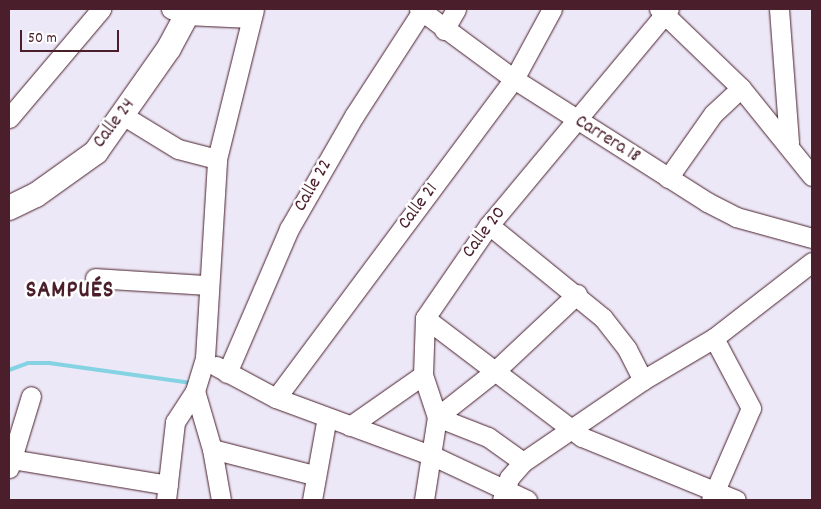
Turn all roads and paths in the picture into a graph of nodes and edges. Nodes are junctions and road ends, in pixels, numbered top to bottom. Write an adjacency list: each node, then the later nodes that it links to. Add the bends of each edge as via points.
1 (101, 9): 13 (street)
2 (456, 9): 9 (street)
3 (552, 9): 10 (street, Calle 21)
4 (421, 10): 9 (street, Carrera 18); 30 (street, Calle 22, via 288,229)
5 (784, 10): 15 (street)
6 (182, 11): 8 (street); 12 (main road, Calle 24)
7 (665, 11): 11 (street); 14 (street, Calle 20)
8 (252, 13): 16 (street)
9 (444, 30): 10 (street, Carrera 18)
10 (514, 79): 14 (street, Carrera 18); 35 (street, Calle 21)
11 (741, 88): 15 (street); 18 (street, via 698,133)
12 (124, 116): 16 (street, via 178,149); 19 (main road, Calle 24, via 96,152 36,195)
13 (9, 118)
14 (576, 120): 18 (street, Carrera 18); 20 (street, Calle 20)
15 (790, 143): 17 (street)
16 (217, 159): 24 (street)
17 (812, 176)
18 (668, 178): 21 (street, Carrera 18, via 736,217)
19 (9, 208)
20 (489, 225): 25 (street); 26 (street, Calle 20)
21 (812, 238)
22 (812, 262): 27 (street)
23 (95, 278): 24 (street)
24 (207, 285): 28 (street)
25 (577, 294): 29 (street); 32 (street, via 603,318 627,349)
26 (425, 318): 29 (street); 31 (street)
27 (714, 338): 32 (street); 47 (street, via 751,408)
28 (205, 358): 30 (street); 33 (street)
29 (494, 372): 37 (street); 39 (street)
30 (227, 373): 35 (street)
31 (423, 375): 37 (street); 38 (street)
32 (643, 380): 39 (street)
33 (195, 391): 40 (street); 45 (street, via 175,422)
34 (31, 396): 43 (street)
35 (276, 398): 36 (street)
36 (327, 417): 38 (street); 44 (street)
37 (437, 417): 41 (street); 42 (street, via 488,437)
38 (350, 426): 41 (street)
39 (570, 429): 42 (street); 47 (street, via 595,444)
40 (212, 449): 44 (street); 48 (street)
41 (433, 456): 46 (street); 50 (street)
42 (523, 462): 46 (street)
43 (10, 464): 45 (street)
44 (314, 475): 49 (street)
45 (167, 492)
46 (503, 496): 51 (street)
47 (713, 496): 52 (street)
48 (221, 500)
49 (312, 500)
50 (424, 500)
51 (527, 500)
52 (736, 500)

